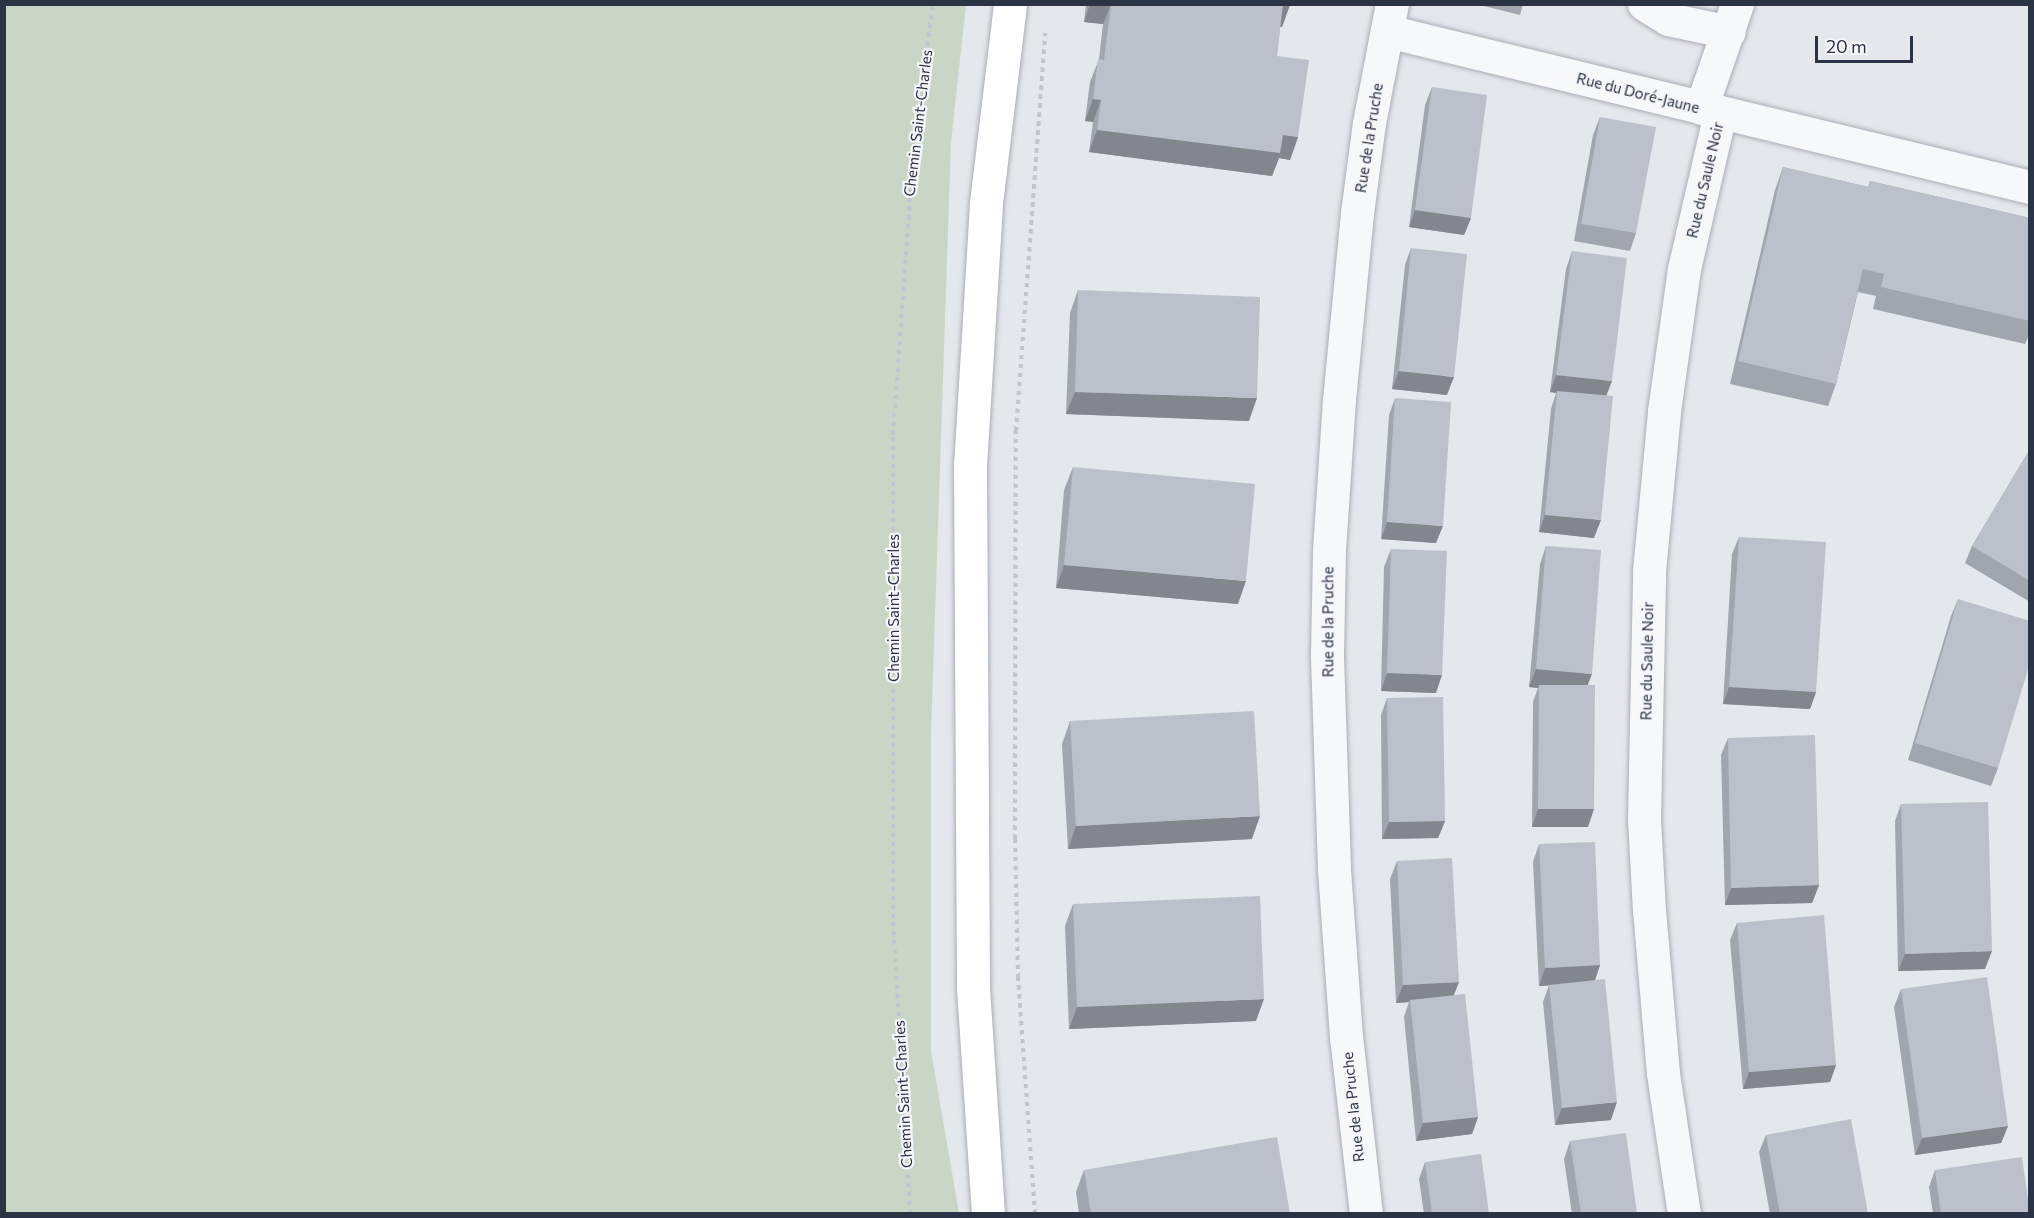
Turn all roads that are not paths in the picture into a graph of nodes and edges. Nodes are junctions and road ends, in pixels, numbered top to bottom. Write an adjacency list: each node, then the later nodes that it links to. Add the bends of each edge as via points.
1 (1010, 4): 7 (main road, via 987,203 970,466 971,938)
2 (1644, 4): 4 (street, via 1668,19)
3 (1389, 18): 5 (street, Rue du Doré-Jaune); 8 (street, Rue de la Pruche, via 1369,123 1339,400 1327,631 1334,868 1346,1037)
4 (1733, 18): 5 (street, Rue du Saule Noir)
5 (1710, 110): 6 (street, Rue du Doré-Jaune); 9 (street, Rue du Saule Noir, via 1664,411 1649,571 1644,819 1649,911 1663,1073)
6 (2030, 187)
7 (988, 1214)
8 (1366, 1214)
9 (1684, 1214)

